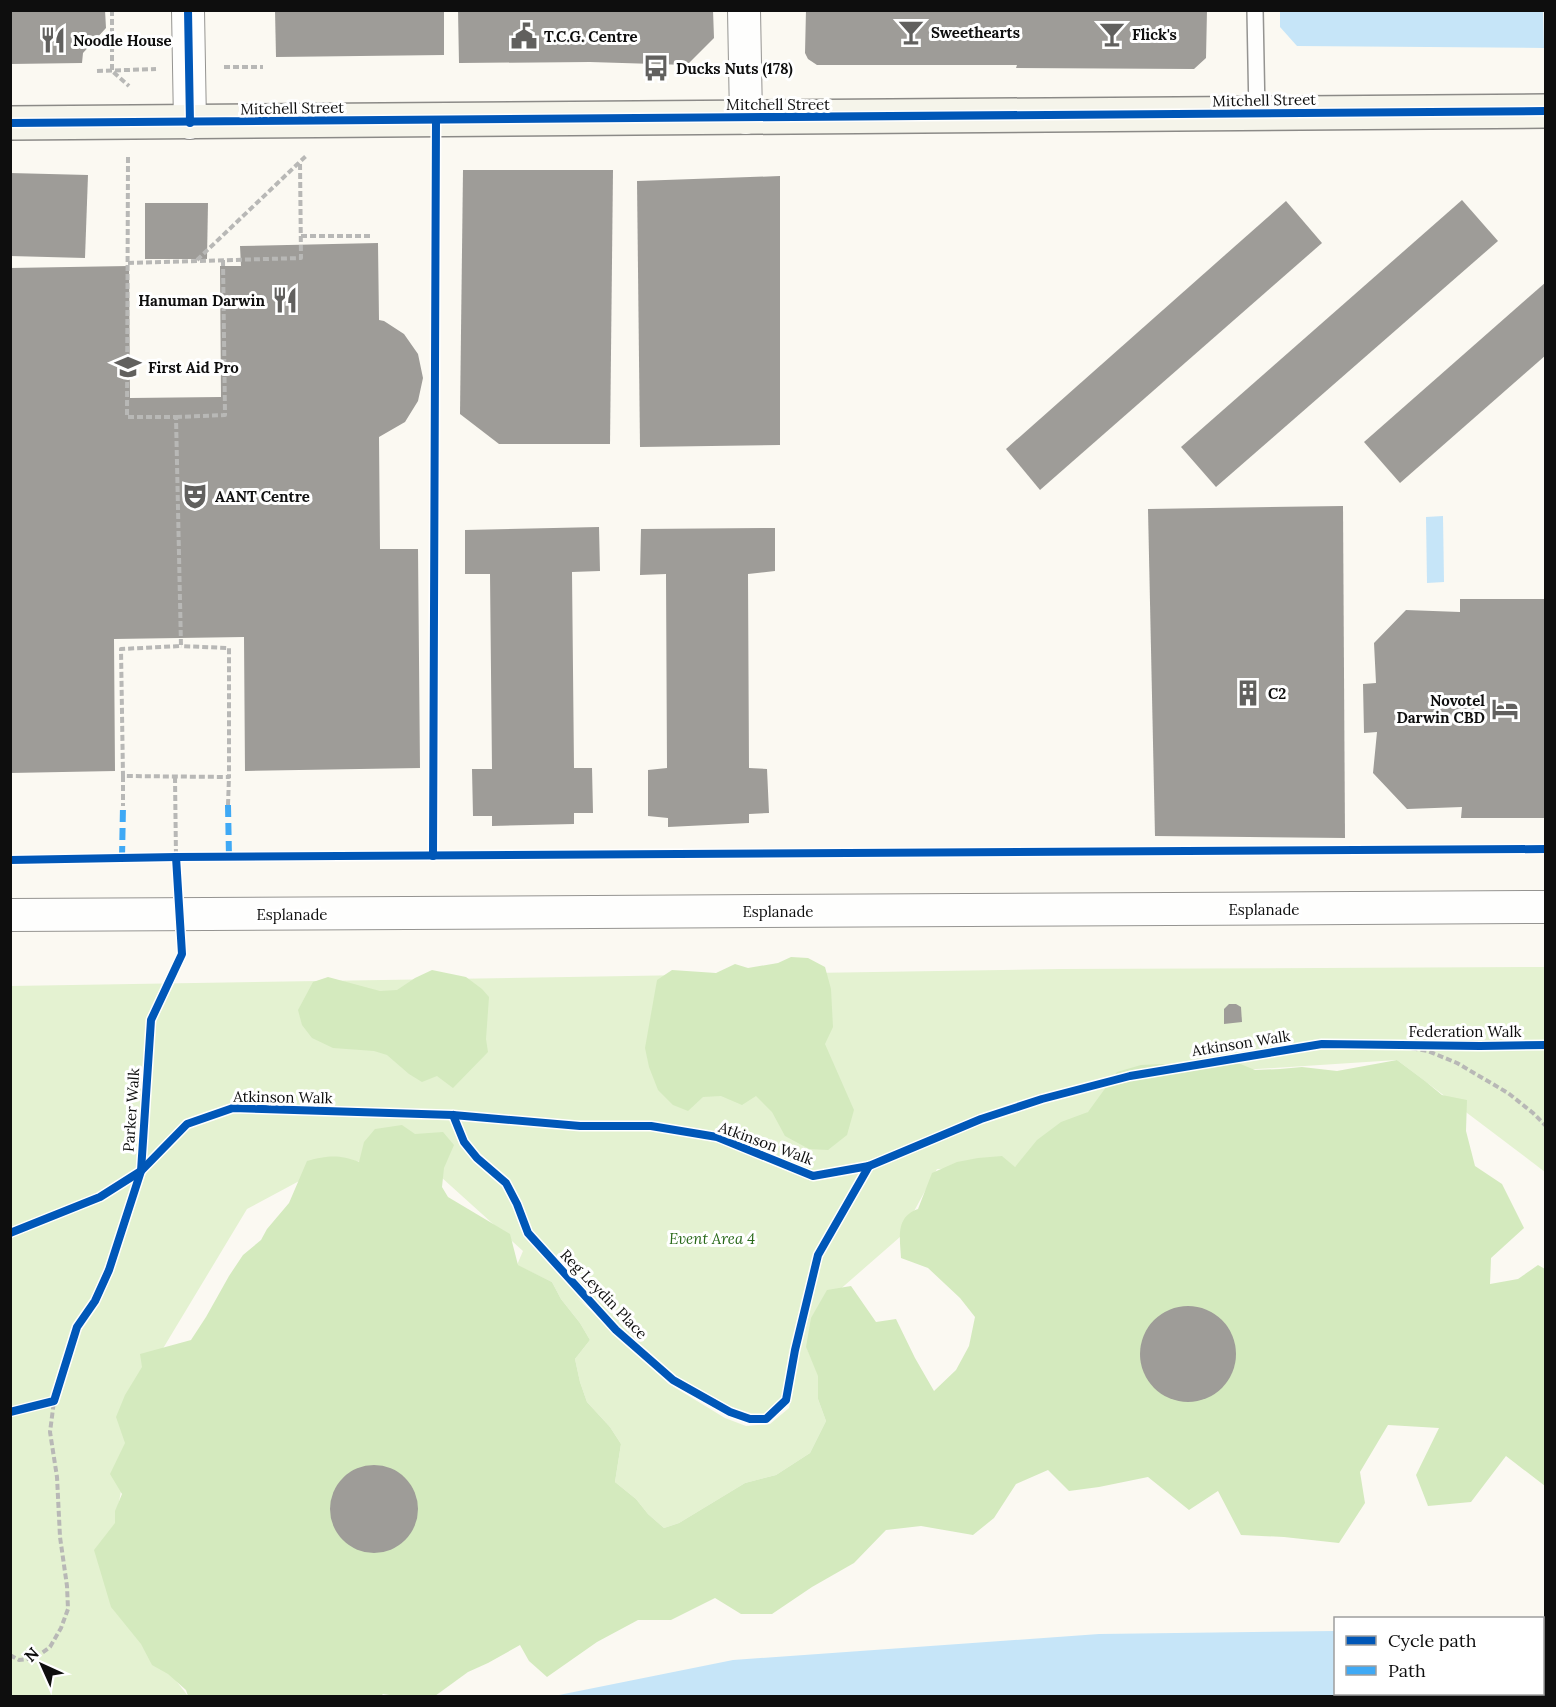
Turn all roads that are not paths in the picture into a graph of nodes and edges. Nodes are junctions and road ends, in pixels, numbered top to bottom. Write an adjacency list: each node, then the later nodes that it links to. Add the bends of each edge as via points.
1 (188, 10): 8 (street)
2 (744, 10): 6 (street)
3 (1255, 10): 5 (lane)
4 (1545, 111): 5 (street, Mitchell Street)
5 (1257, 114): 6 (street, Mitchell Street)
6 (746, 117): 8 (street, Mitchell Street)
7 (10, 123): 8 (street, Mitchell Street)
8 (190, 123)
9 (1545, 907): 10 (street, Esplanade)
10 (10, 915)

